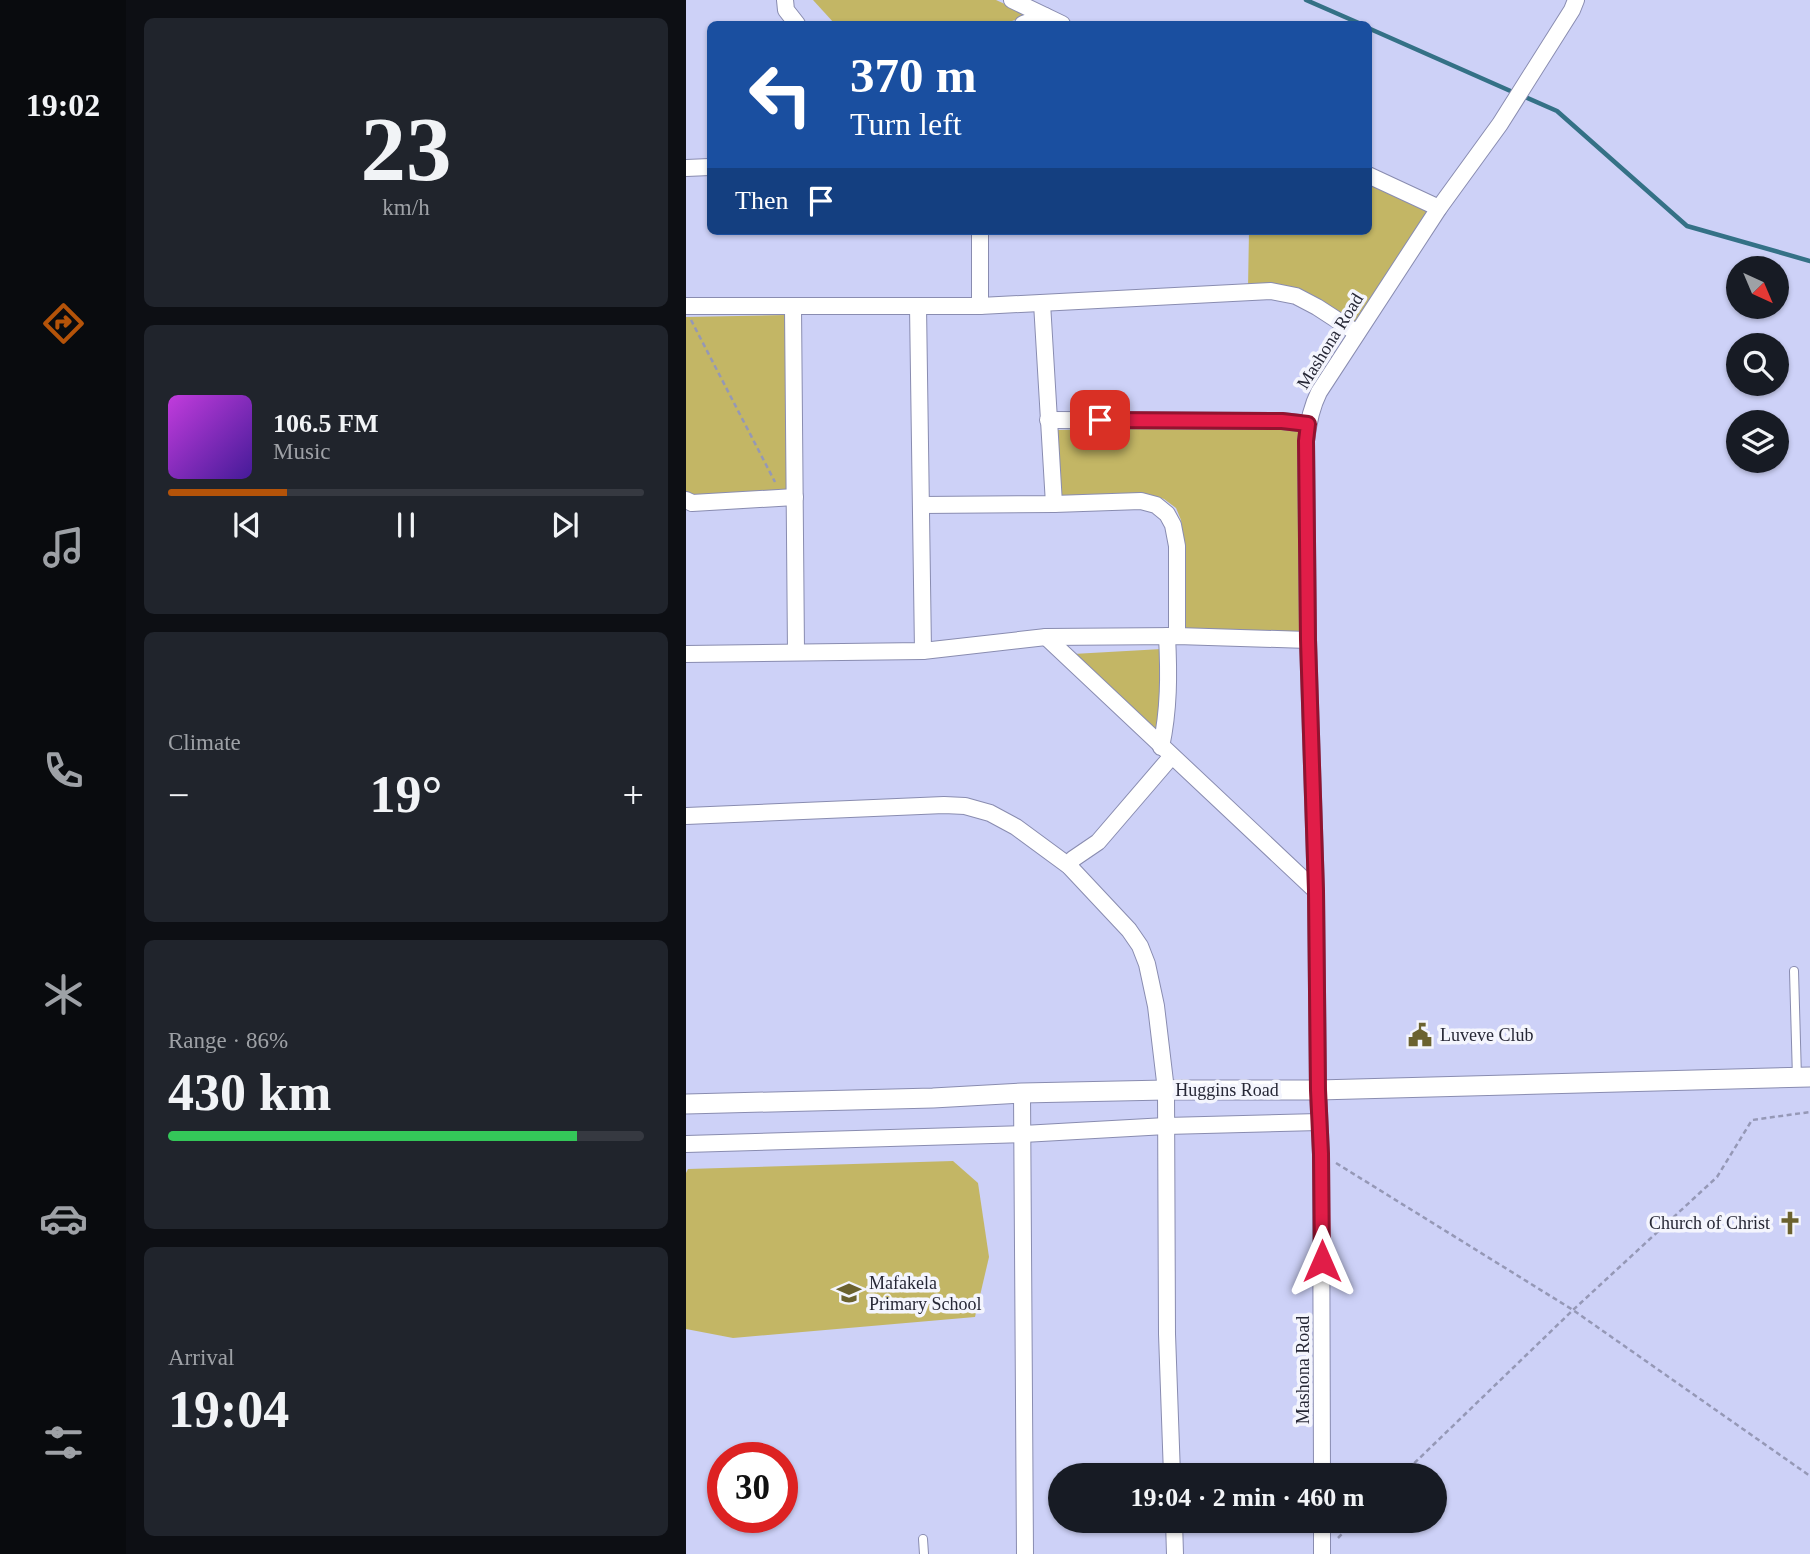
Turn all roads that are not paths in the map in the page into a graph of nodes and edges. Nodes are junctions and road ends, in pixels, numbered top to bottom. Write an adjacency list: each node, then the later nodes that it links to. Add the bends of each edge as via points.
1 (785, 0): 5 (street)
2 (1012, 0): 4 (street)
3 (1576, 0): 11 (street, Mashona Road, via 1514,103)
4 (1045, 16): 6 (street); 7 (street)
5 (795, 21)
6 (1031, 21)
7 (1056, 21)
8 (707, 167): 9 (street)
9 (686, 168)
10 (1372, 177): 11 (street)
11 (1439, 208): 18 (street, Mashona Road)
12 (980, 235): 15 (street)
13 (1042, 303): 15 (street); 18 (street, via 1271,291 1296,296); 19 (street)
14 (918, 306): 15 (street); 16 (street); 24 (street)
15 (980, 306)
16 (793, 307): 17 (street); 21 (street)
17 (686, 308)
18 (1357, 333): 20 (street, Mashona Road, via 1319,391)
19 (1048, 420): 20 (street); 23 (street)
20 (1308, 424): 27 (street, Mashona Road)
21 (789, 497): 22 (street); 29 (street)
22 (686, 500)
23 (1054, 504): 24 (street); 25 (street, via 1141,501 1167,514 1177,546)
24 (921, 505): 28 (street)
25 (1172, 636): 26 (street); 27 (street); 31 (street)
26 (1046, 638): 28 (street); 31 (street)
27 (1308, 640): 34 (street, Mashona Road)
28 (923, 651): 29 (street)
29 (796, 652): 30 (street)
30 (686, 654)
31 (1166, 752): 33 (street, via 1098,842); 34 (street)
32 (686, 816): 33 (street, via 965,806 1016,827)
33 (1069, 866): 37 (street, via 1140,946 1156,1006)
34 (1316, 891): 38 (street, Mashona Road)
35 (1794, 971): 36 (lane)
36 (1803, 1077): 38 (street, Huggins Road)
37 (1166, 1090): 38 (street, Huggins Road); 39 (street, Huggins Road); 42 (street)
38 (1318, 1090): 41 (street, Mashona Road)
39 (1022, 1093): 40 (street, Huggins Road); 43 (street)
40 (686, 1104)
41 (1320, 1122): 42 (street); 46 (street, Mashona Road)
42 (1166, 1126): 43 (street); 45 (street)
43 (1023, 1134): 44 (street); 51 (street)
44 (686, 1144)
45 (1172, 1463)
46 (1322, 1463)
47 (1174, 1533): 52 (street)
48 (1322, 1533): 53 (street)
49 (923, 1539): 50 (lane)
50 (923, 1554)
51 (1026, 1554)
52 (1175, 1554)
53 (1322, 1554)

